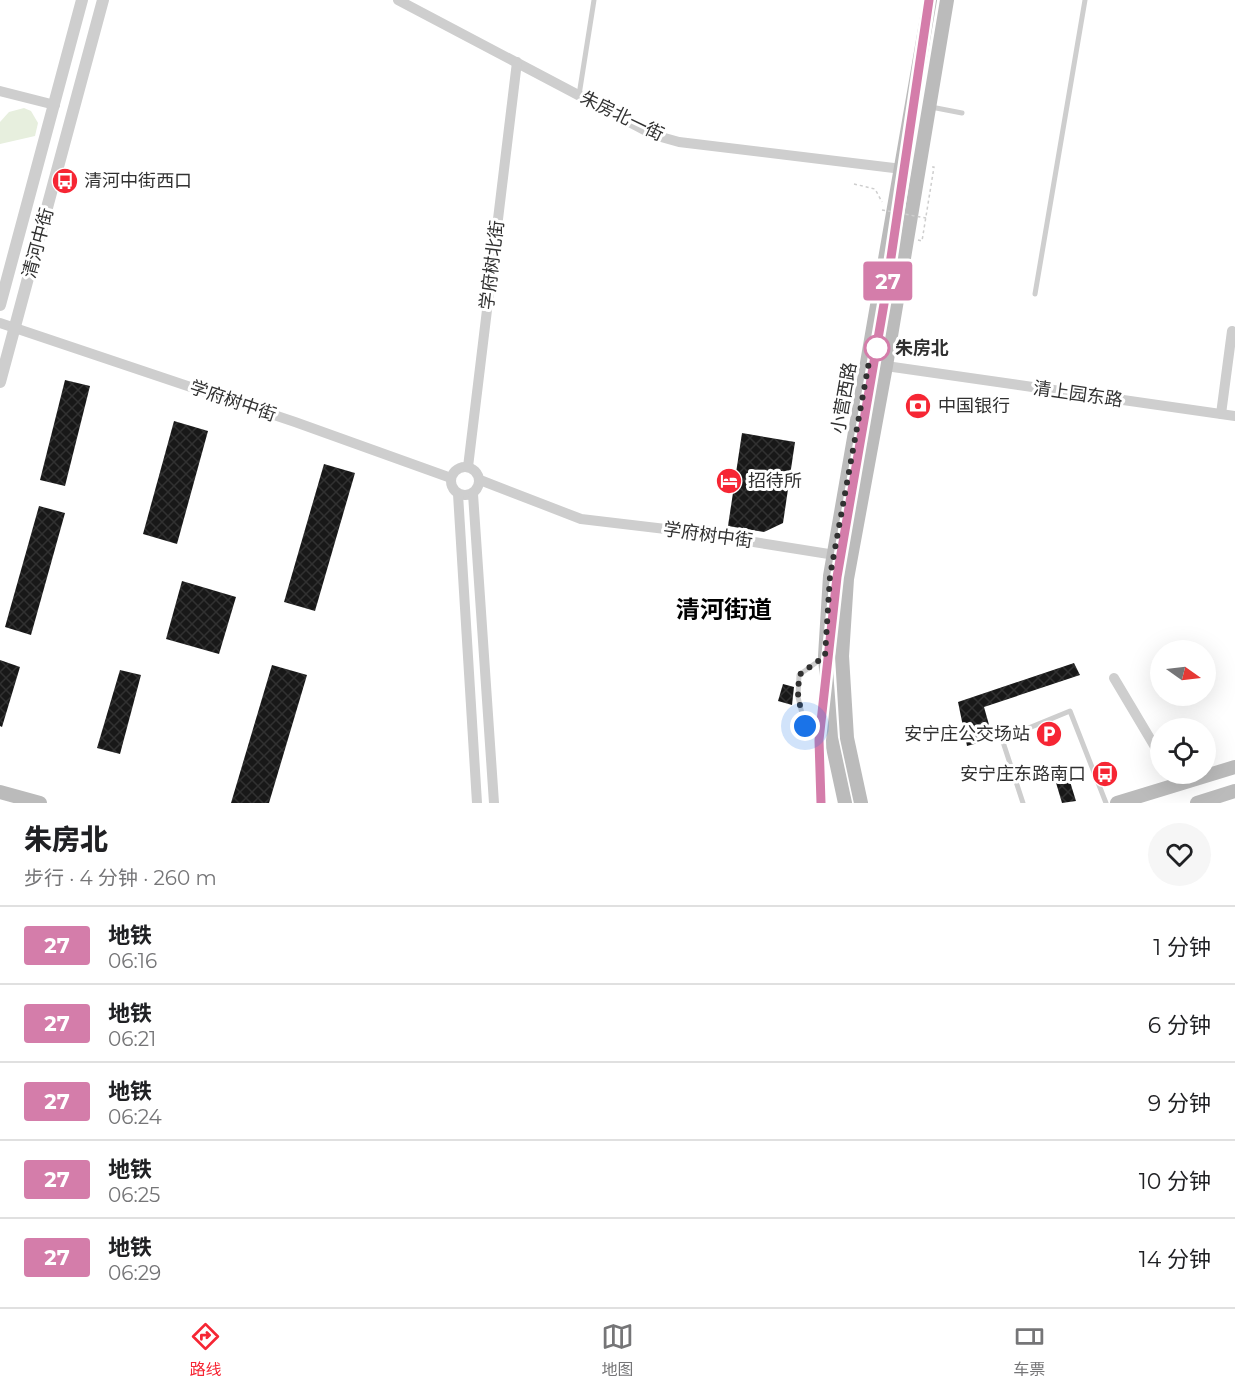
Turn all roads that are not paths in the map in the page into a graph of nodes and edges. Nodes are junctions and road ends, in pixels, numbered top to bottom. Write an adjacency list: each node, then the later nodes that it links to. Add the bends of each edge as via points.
1 (82, 0): 11 (street, 清河中街)
2 (103, 0): 18 (street, 清河中街)
3 (398, 0): 8 (street, 朱房北一街)
4 (594, 0): 10 (lane)
5 (930, 0): 14 (main road, 小营西路)
6 (947, 0): 12 (main road, 小营西路)
7 (1085, 0): 15 (lane)
8 (517, 62): 10 (street, 朱房北一街); 24 (street, 学府树北街)
9 (0, 91): 11 (street)
10 (579, 95): 14 (street, 朱房北一街, via 654,135 679,142)
11 (55, 105): 16 (street, 清河中街)
12 (930, 107): 13 (lane); 20 (main road, 小营西路)
13 (962, 113)
14 (902, 169): 29 (main road, 小营西路)
15 (1035, 294)
16 (0, 305)
17 (0, 323): 18 (street, 学府树中街)
18 (15, 327): 21 (street, 清河中街); 25 (street, 学府树中街)
19 (1232, 331): 22 (street)
20 (886, 366): 22 (street, 清上园东路); 43 (main road, 小营西路, via 847,579 842,645 847,738)
21 (0, 382)
22 (1221, 414): 23 (street, 清上园东路)
23 (1235, 416)
24 (468, 467): 25 (street, via 459,468); 26 (street, via 476,471)
25 (451, 478): 27 (street, via 451,486)
26 (480, 480): 28 (street); 29 (street, 学府树中街, via 581,519)
27 (458, 494): 28 (street); 40 (street)
28 (473, 494): 41 (street)
29 (835, 555): 30 (main road, 小营西路)
30 (825, 656): 32 (main road, 小营西路); 32 (lane, via 799,675 798,697 805,726)
31 (1114, 678): 33 (street)
32 (831, 738): 42 (main road, 小营西路)
33 (1150, 739)
34 (1235, 767): 35 (main road)
35 (1216, 771)
36 (1163, 784): 46 (main road)
37 (1235, 791): 47 (main road)
38 (0, 792): 39 (main road)
39 (40, 803)
40 (477, 803)
41 (494, 803)
42 (844, 803)
43 (861, 803)
44 (1023, 803): 45 (lane, via 1002,739 1070,711)
45 (1106, 803)
46 (1117, 803)
47 (1197, 803)

